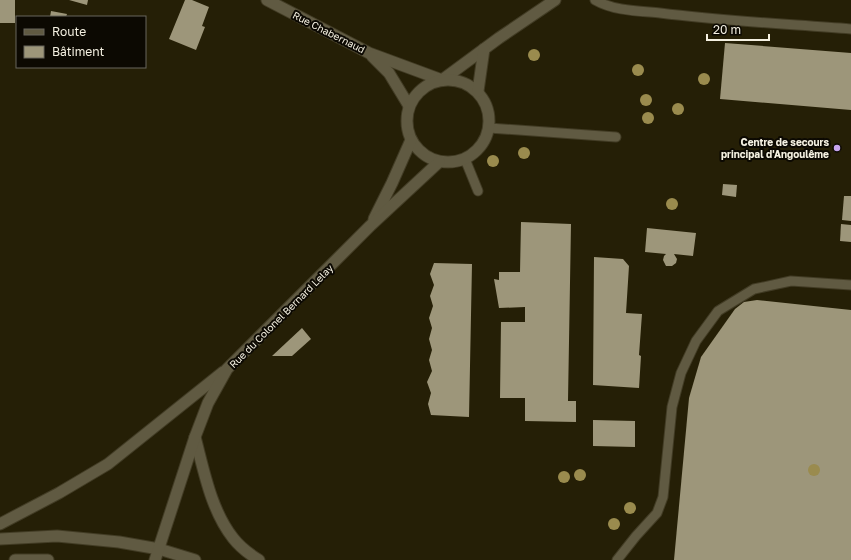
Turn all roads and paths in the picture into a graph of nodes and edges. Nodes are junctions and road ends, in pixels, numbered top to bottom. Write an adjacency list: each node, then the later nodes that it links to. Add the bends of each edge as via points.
1 (267, 0): 6 (street, Rue Chabernaud)
2 (555, 0): 5 (street)
3 (595, 0): 4 (lane, via 623,9)
4 (851, 29)
5 (484, 49): 7 (street); 8 (street)
6 (369, 53): 7 (street); 9 (street, via 389,73)
7 (442, 80): 8 (street, via 455,80); 9 (street, via 424,87)
8 (478, 91): 10 (street, via 489,115)
9 (409, 106): 12 (street, via 406,117)
10 (489, 128): 11 (lane); 13 (street, via 484,141)
11 (616, 137)
12 (411, 140): 14 (street, via 428,158); 16 (street)
13 (465, 159): 14 (street); 15 (lane)
14 (439, 162): 16 (street, Rue du Colonel Bernard Lelay)
15 (478, 191)
16 (370, 226): 18 (street, Rue du Colonel Bernard Lelay)
17 (851, 285): 28 (lane, via 791,281 754,289 718,311 696,341 681,373 672,406 662,498 657,514)
18 (227, 370): 19 (street, Rue du Colonel Bernard Lelay, via 208,404); 20 (street, via 108,464)
19 (195, 437): 22 (street, Rue du Colonel Bernard Lelay); 27 (street, via 214,506 233,538)
20 (0, 524)
21 (0, 539): 22 (street, via 57,536)
22 (159, 549): 25 (street, Rue du Colonel Bernard Lelay); 26 (street)
23 (15, 560): 24 (street)
24 (48, 560)
25 (155, 560)
26 (195, 560)
27 (258, 560)
28 (618, 560)

